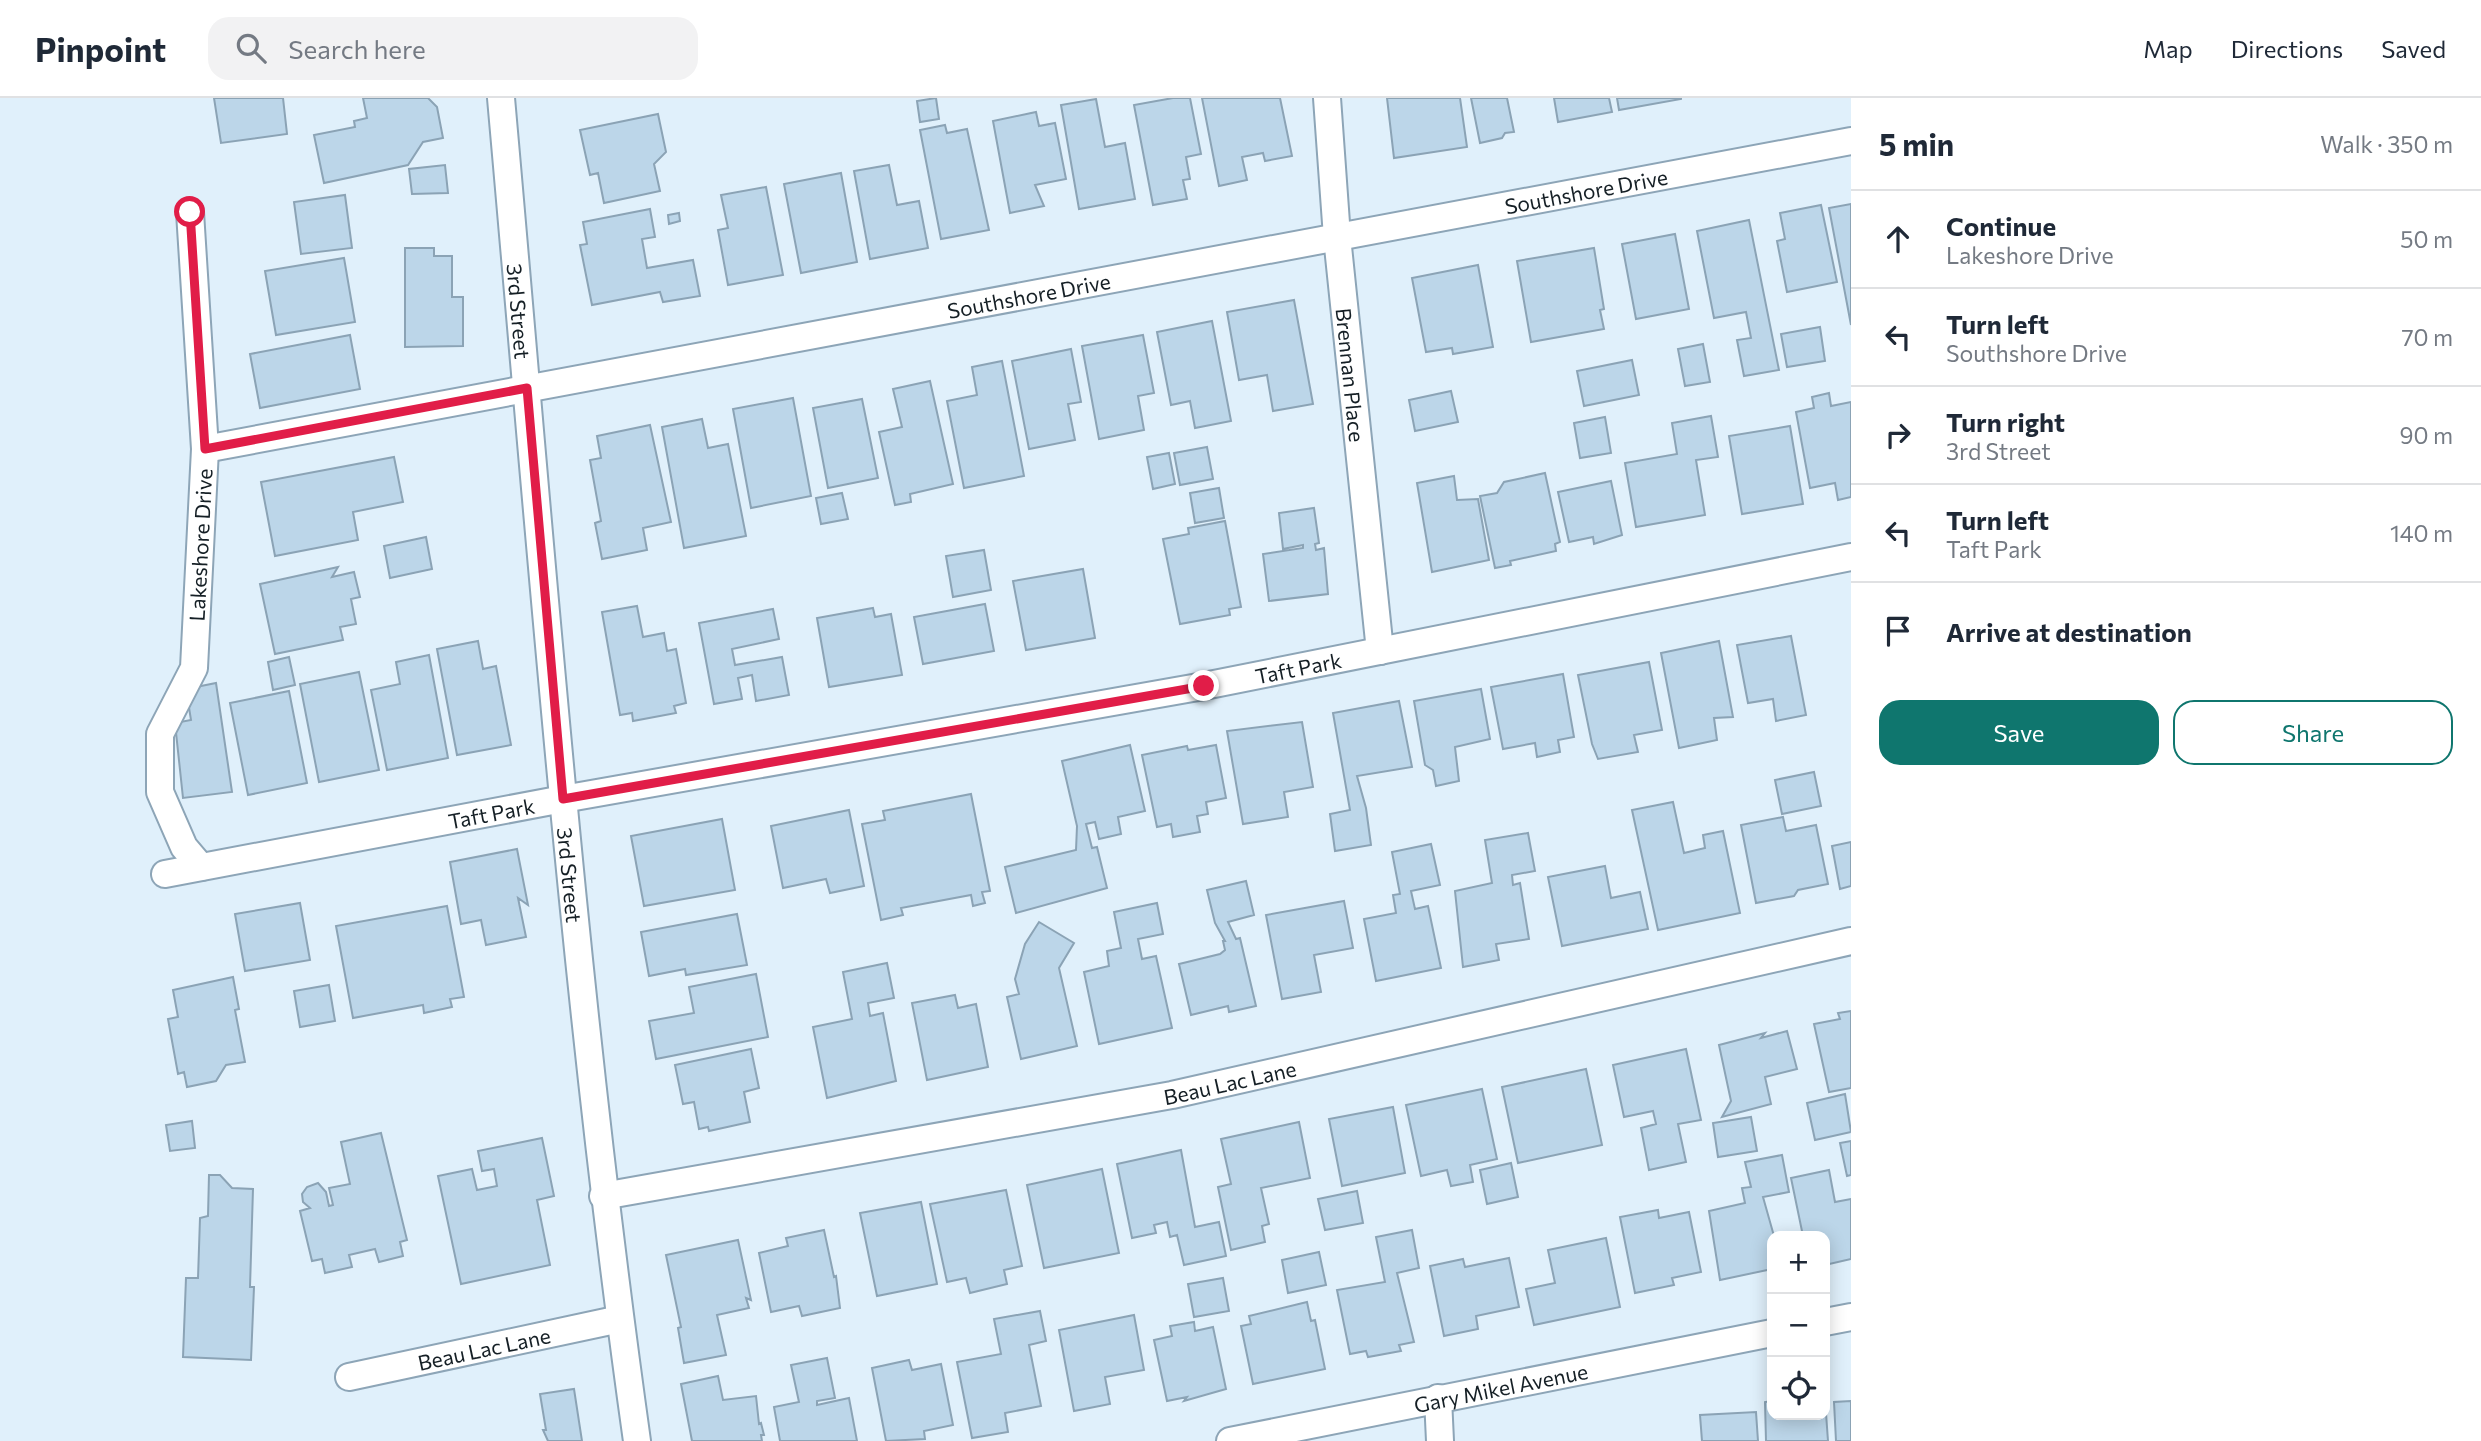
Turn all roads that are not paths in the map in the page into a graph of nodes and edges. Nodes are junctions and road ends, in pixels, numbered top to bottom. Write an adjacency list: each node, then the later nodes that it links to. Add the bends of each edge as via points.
1 (501, 98): 6 (street, 3rd Street)
2 (1327, 98): 5 (street, Brennan Place)
3 (1851, 141): 5 (street, Southshore Drive)
4 (190, 212): 7 (street, Lakeshore Drive)
5 (1337, 237): 6 (street, Southshore Drive); 9 (street, Brennan Place)
6 (527, 388): 7 (street, Southshore Drive); 10 (street, 3rd Street)
7 (205, 449): 11 (street, Lakeshore Drive, via 194,668 160,734 160,792 184,847)
8 (1851, 557): 9 (street, Taft Park)
9 (1380, 651): 10 (street, Taft Park)
10 (563, 799): 11 (street, Taft Park); 14 (street, 3rd Street)
11 (201, 867): 12 (street, Taft Park)
12 (165, 874)
13 (1851, 941): 14 (street, Beau Lac Lane, via 1172,1095)
14 (603, 1196): 16 (street, 3rd Street)
15 (1851, 1317): 17 (street)
16 (620, 1319): 19 (street, Beau Lac Lane); 21 (street, 3rd Street)
17 (1830, 1321)
18 (1767, 1334): 20 (street, Gary Mikel Avenue)
19 (349, 1377)
20 (1438, 1398): 22 (street, Gary Mikel Avenue); 23 (street)
21 (637, 1441)
22 (1230, 1441)
23 (1440, 1441)

